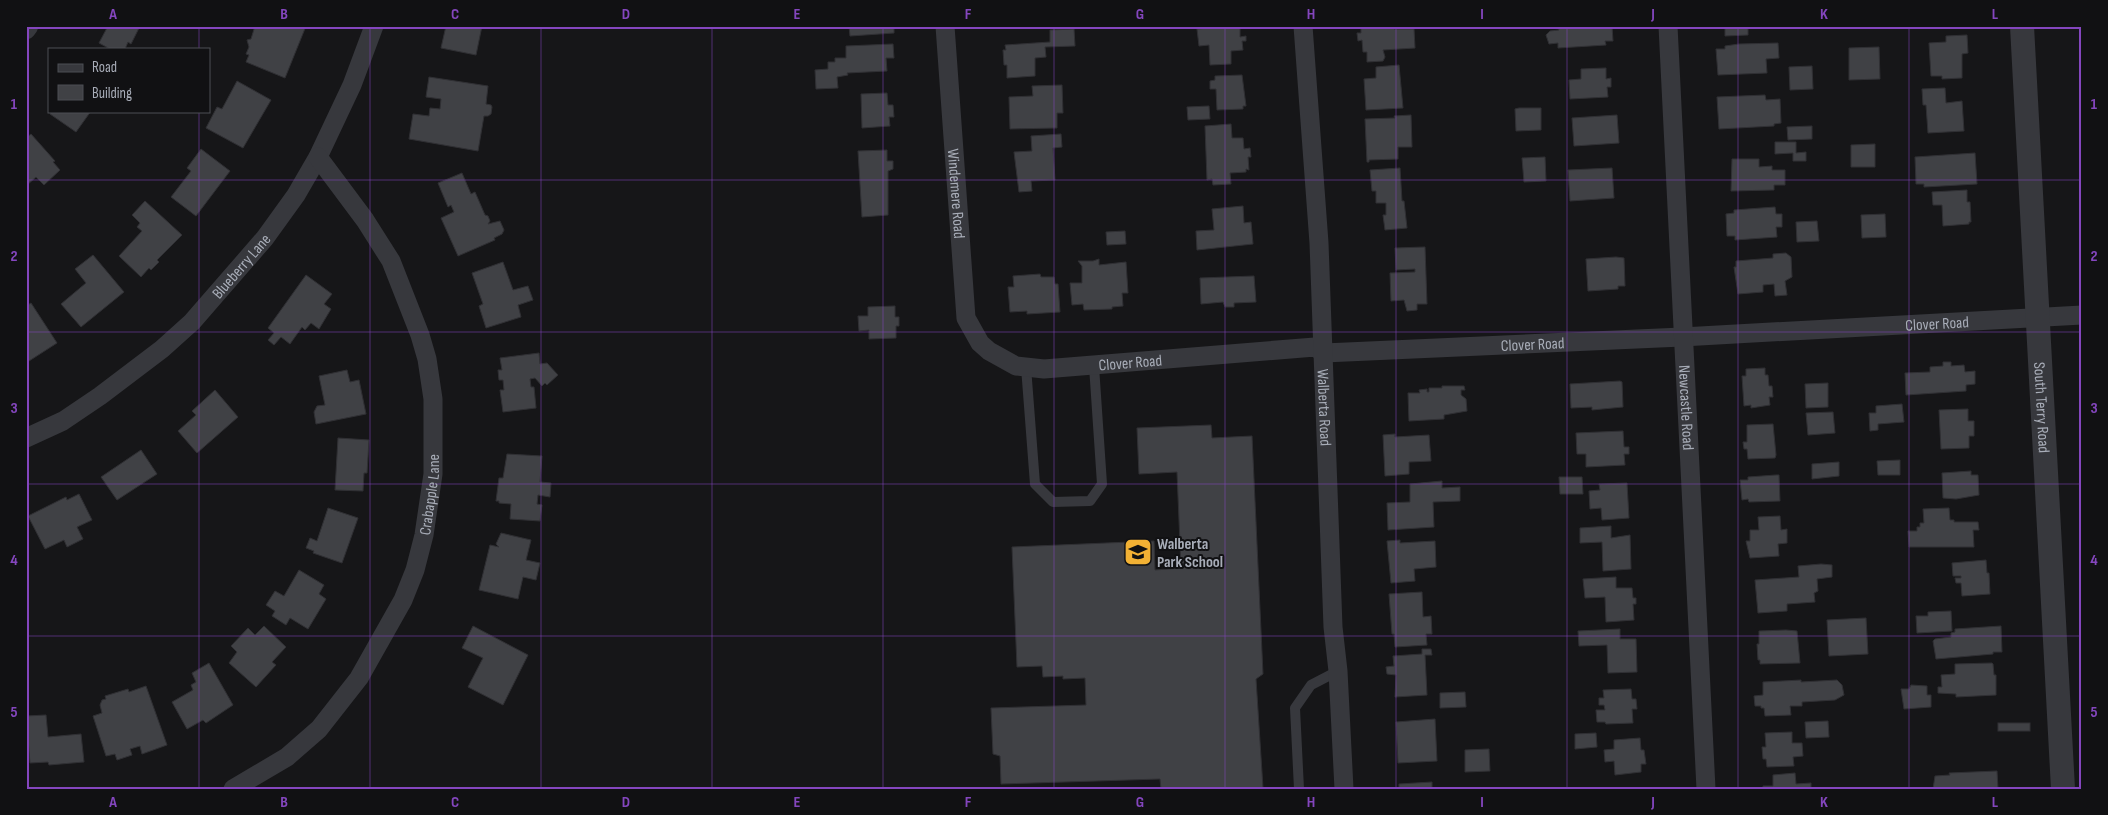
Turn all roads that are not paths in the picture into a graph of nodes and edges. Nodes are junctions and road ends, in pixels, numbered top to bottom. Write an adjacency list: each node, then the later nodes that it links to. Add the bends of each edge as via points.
1 (29, 26): 7 (street)
2 (374, 26): 8 (street, Blueberry Lane, via 352,85)
3 (945, 26): 12 (street, Windemere Road, via 966,318 980,343)
4 (1303, 26): 13 (street, Walberta Road)
5 (1668, 26): 11 (street, Newcastle Road)
6 (2022, 26): 10 (street, South Terry Road)
7 (26, 30)
8 (318, 157): 16 (street, Blueberry Lane, via 296,196 266,238 192,322 100,396 63,420); 18 (street, Crabapple Lane, via 365,220 391,262 420,335 433,399 433,474 424,536 415,570 403,600 359,678 312,735 287,757)
9 (2082, 315): 10 (street, Clover Road)
10 (2037, 317): 11 (street, Clover Road); 22 (street, South Terry Road)
11 (1682, 338): 13 (street, Clover Road); 21 (street, Newcastle Road)
12 (989, 351): 15 (street, Clover Road, via 1016,366)
13 (1324, 353): 14 (street, Clover Road, via 1315,348); 17 (street, Walberta Road)
14 (1094, 366): 15 (street, Clover Road); 15 (lane, via 1102,484 1090,501 1052,502 1035,484)
15 (1026, 367)
16 (26, 438)
17 (1338, 671): 19 (lane, via 1311,684 1295,708); 20 (street, Walberta Road)
18 (233, 789)
19 (1299, 789)
20 (1344, 789)
21 (1706, 789)
22 (2063, 789)

